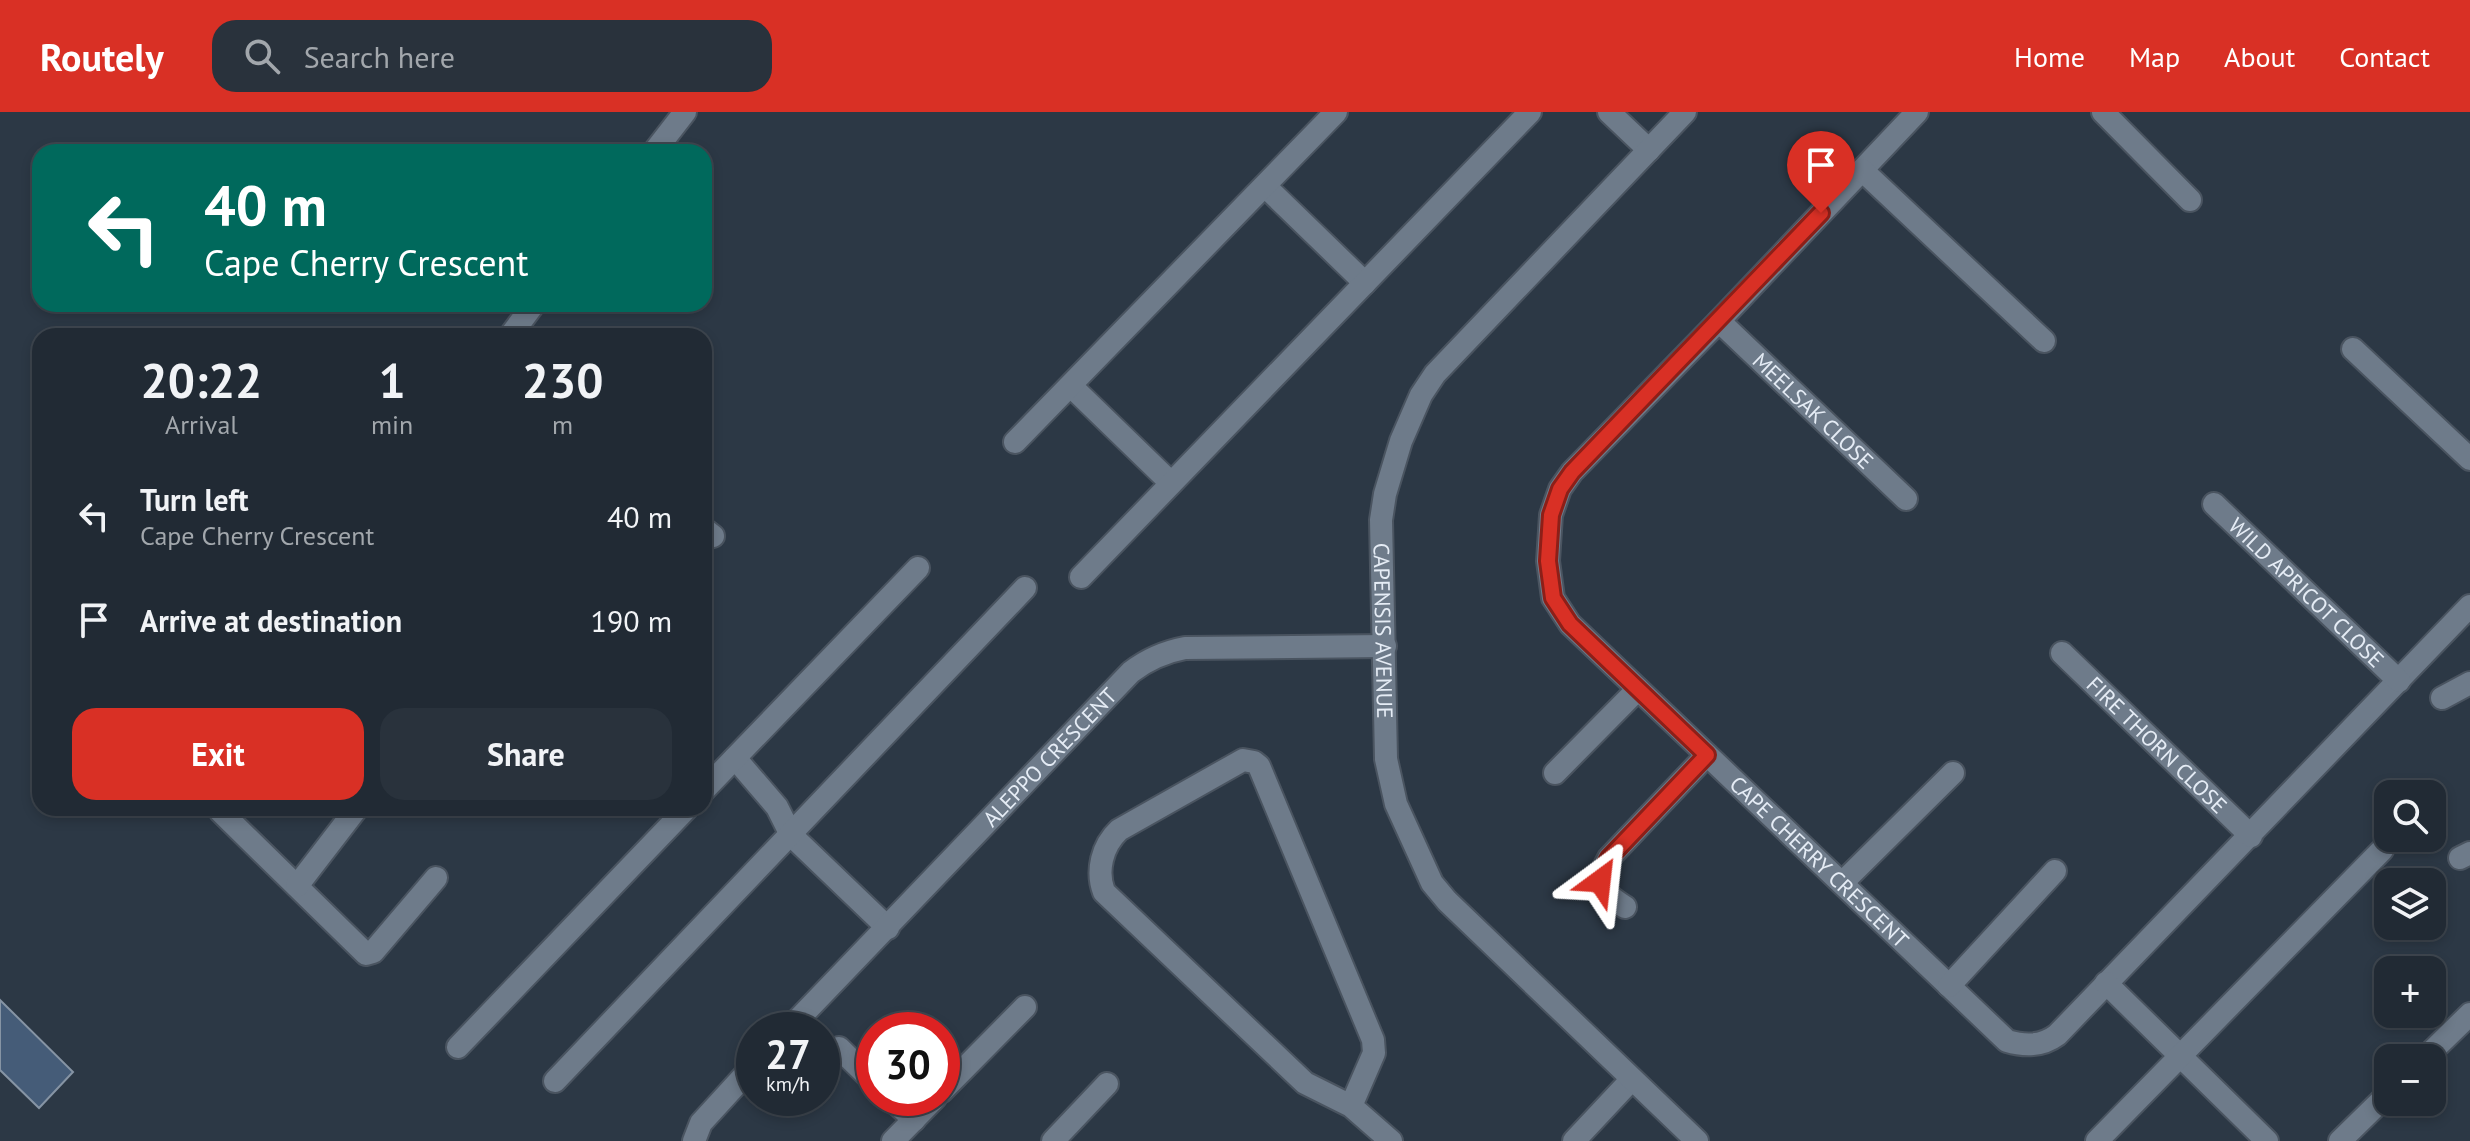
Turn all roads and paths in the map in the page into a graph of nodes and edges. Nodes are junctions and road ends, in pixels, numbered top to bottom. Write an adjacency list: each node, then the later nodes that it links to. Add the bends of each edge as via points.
1 (685, 112): 8 (street)
2 (1336, 112): 11 (street)
3 (1530, 112): 13 (street)
4 (1609, 112): 9 (street)
5 (1685, 112): 9 (street, CAPENSIS AVENUE)
6 (1917, 112): 10 (street, CAPE CHERRY CRESCENT)
7 (2103, 112): 12 (street)
8 (660, 144)
9 (1649, 150): 29 (street, CAPENSIS AVENUE, via 1435,374 1421,395 1385,494)
10 (1862, 170): 15 (street, CAPE CHERRY CRESCENT); 17 (street)
11 (1265, 186): 13 (street); 19 (street)
12 (2190, 200)
13 (1365, 283): 22 (street)
14 (528, 312): 16 (street)
15 (1719, 321): 23 (street, MEELSAK CLOSE); 33 (street, CAPE CHERRY CRESCENT, via 1572,472 1551,515 1548,561 1553,598 1570,624)
16 (515, 328)
17 (2044, 341)
18 (2353, 349): 21 (street)
19 (1071, 386): 20 (street); 22 (street)
20 (1015, 442)
21 (2470, 459)
22 (1171, 483): 26 (street)
23 (1906, 499)
24 (2214, 504): 31 (street, WILD APRICOT CLOSE)
25 (918, 568): 36 (street)
26 (1081, 577)
27 (1025, 588): 44 (street)
28 (2470, 606): 31 (street, CAPE CHERRY CRESCENT)
29 (1385, 646): 52 (street, ALEPPO CRESCENT, via 1185,648 1143,662); 64 (street, CAPENSIS AVENUE, via 1386,759 1396,804 1432,883)
30 (2062, 653): 45 (street, FIRE THORN CLOSE)
31 (2399, 681): 45 (street, CAPE CHERRY CRESCENT)
32 (2470, 683): 34 (street)
33 (1638, 689): 35 (street, CAPE CHERRY CRESCENT); 37 (street)
34 (2442, 698)
35 (1707, 755): 49 (street, CAPE CHERRY CRESCENT); 51 (street, via 1609,858 1600,881 1606,894)
36 (735, 758): 39 (street); 44 (street, via 777,807)
37 (1555, 773)
38 (1953, 773): 49 (street)
39 (712, 782)
40 (1911, 793): 49 (street)
41 (225, 816): 50 (street)
42 (351, 816): 50 (street)
43 (679, 816): 59 (street)
44 (791, 835): 52 (street); 65 (street)
45 (2251, 836): 53 (street, CAPE CHERRY CRESCENT)
46 (2380, 852): 61 (street)
47 (2055, 871): 54 (street)
48 (436, 878): 50 (street, via 366,954)
49 (1838, 879): 54 (street, CAPE CHERRY CRESCENT)
50 (297, 886)
51 (1625, 907)
52 (888, 928): 56 (street, ALEPPO CRESCENT)
53 (2106, 983): 54 (street, CAPE CHERRY CRESCENT, via 2057,1035 2029,1046 2007,1041); 61 (street)
54 (1949, 986)
55 (1025, 1007): 63 (street)
56 (806, 1012)
57 (2470, 1014): 58 (street)
58 (2439, 1044)
59 (458, 1047)
60 (840, 1049): 62 (street)
61 (2181, 1056): 79 (street); 80 (street)
62 (856, 1065)
63 (960, 1073)
64 (1632, 1079): 77 (street); 78 (street, CAPENSIS AVENUE)
65 (555, 1081)
66 (1107, 1084): 75 (street)
67 (736, 1085): 73 (street, via 701,1123)
68 (1351, 1106): 68 (street, via 1305,1083 1104,892 1099,880 1114,835 1125,825 1243,760 1259,766 1373,1040 1374,1053); 76 (street)
69 (2374, 1108): 81 (street)
70 (910, 1116): 72 (street)
71 (918, 1116): 72 (street)
72 (914, 1120): 74 (street)
73 (694, 1141)
74 (893, 1141)
75 (1053, 1141)
76 (1391, 1141)
77 (1574, 1141)
78 (1697, 1141)
79 (2097, 1141)
80 (2267, 1141)
81 (2340, 1141)

